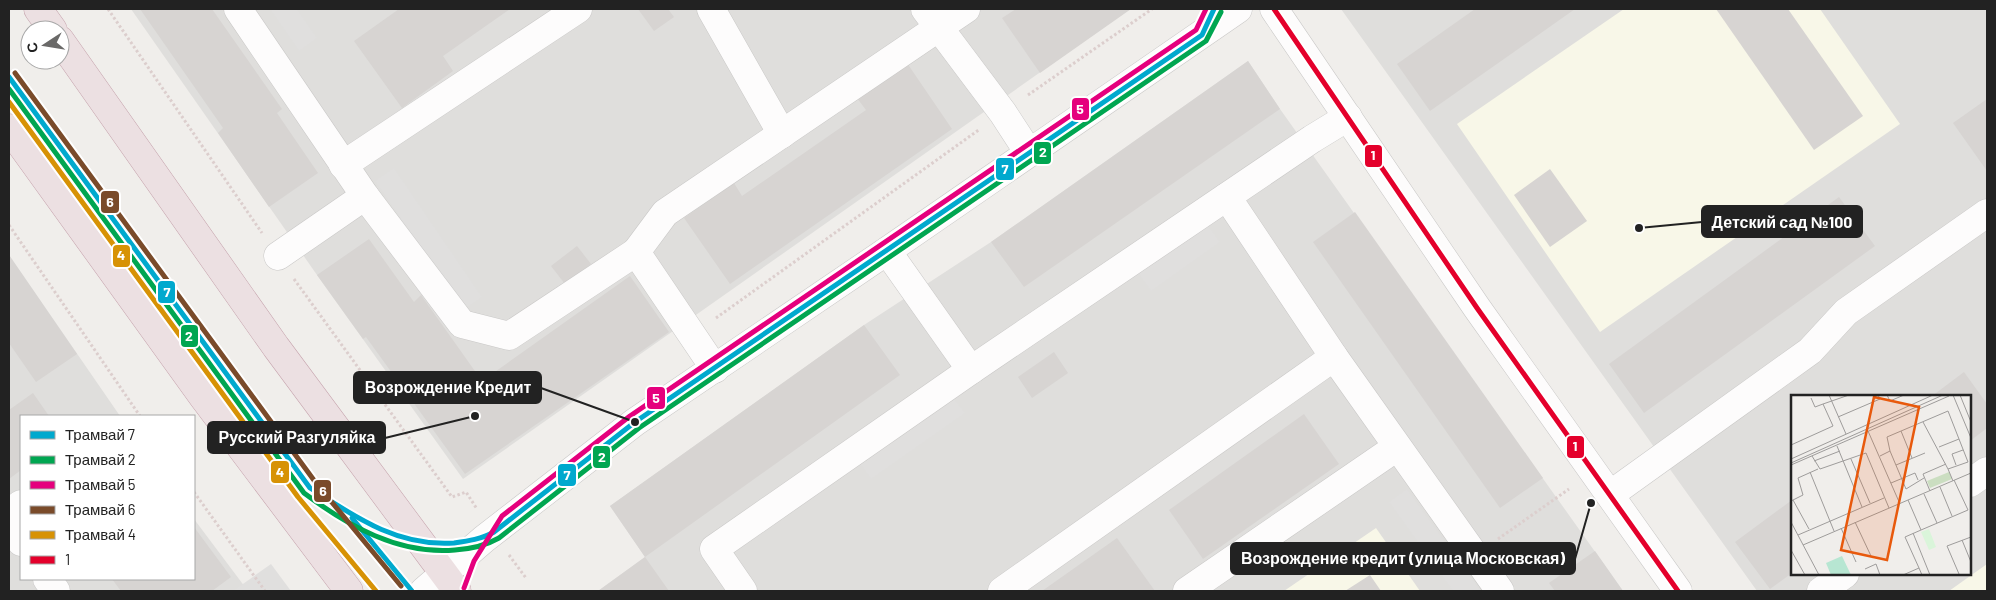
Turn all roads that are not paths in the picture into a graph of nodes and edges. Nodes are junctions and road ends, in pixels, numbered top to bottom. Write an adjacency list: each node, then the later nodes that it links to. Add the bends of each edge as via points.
1 (38, 9): 9 (highway)
2 (238, 9): 15 (street)
3 (578, 9): 15 (street)
4 (711, 9): 13 (street)
5 (966, 9): 8 (street)
6 (1238, 9): 14 (street)
7 (1274, 9): 11 (street)
8 (931, 18): 13 (street); 14 (street)
9 (46, 20)
10 (70, 54): 35 (highway, via 276,347)
11 (1348, 116): 17 (street); 28 (street, via 1477,308)
12 (9, 128): 37 (highway, via 202,397)
13 (782, 134): 19 (street, via 666,213)
14 (1029, 153): 20 (street)
15 (343, 165): 16 (street)
16 (364, 196): 19 (street, via 462,324 509,336); 21 (street)
17 (1227, 197): 22 (street); 24 (street)
18 (1987, 213): 28 (street, via 1846,312 1810,351)
19 (636, 252): 23 (street)
20 (887, 252): 23 (street); 24 (street)
21 (278, 256)
22 (1334, 357): 25 (street); 40 (street)
23 (715, 368): 35 (street, via 635,422 484,539)
24 (971, 370): 39 (street, via 714,549)
25 (1397, 447): 41 (street); 42 (street)
26 (1987, 471): 27 (street)
27 (1971, 482)
28 (1611, 494): 43 (street)
29 (20, 505): 30 (street)
30 (9, 514)
31 (9, 525): 32 (street)
32 (20, 541)
33 (1844, 575): 44 (street)
34 (48, 580): 36 (street)
35 (450, 582): 38 (street)
36 (56, 591)
37 (348, 591)
38 (424, 591)
39 (743, 591)
40 (1002, 591)
41 (1188, 591)
42 (1500, 591)
43 (1678, 591)
44 (1820, 591)

